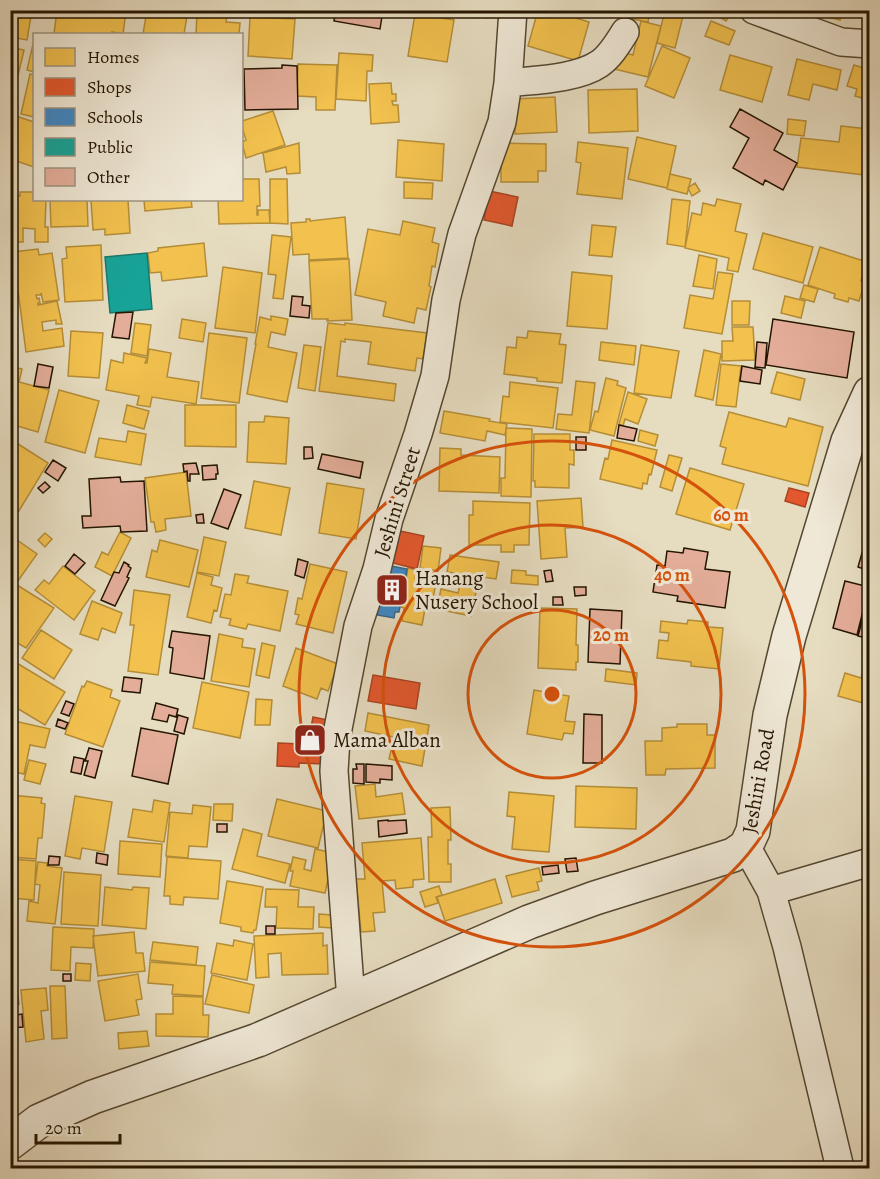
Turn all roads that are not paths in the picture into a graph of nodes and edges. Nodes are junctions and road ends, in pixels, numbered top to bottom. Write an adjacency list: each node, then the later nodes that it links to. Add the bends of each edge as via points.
1 (513, 10): 5 (street, Jeshini Street)
2 (754, 10): 4 (street, via 841,42)
3 (626, 32): 5 (street, via 612,51 591,68 571,75)
4 (870, 44)
5 (508, 83): 10 (street, Jeshini Street, via 499,132 462,234 446,300 435,376 358,626 336,739 334,771)
6 (870, 393): 7 (street, Jeshini Road, via 848,441 789,636 770,715 753,831)
7 (746, 846): 9 (street, Jeshini Road); 10 (street, via 733,855 529,922)
8 (870, 862): 9 (street)
9 (771, 891): 12 (street, Jeshini Road)
10 (351, 1000): 11 (street, via 258,1040 93,1097 39,1121)
11 (10, 1143)
12 (840, 1168)

